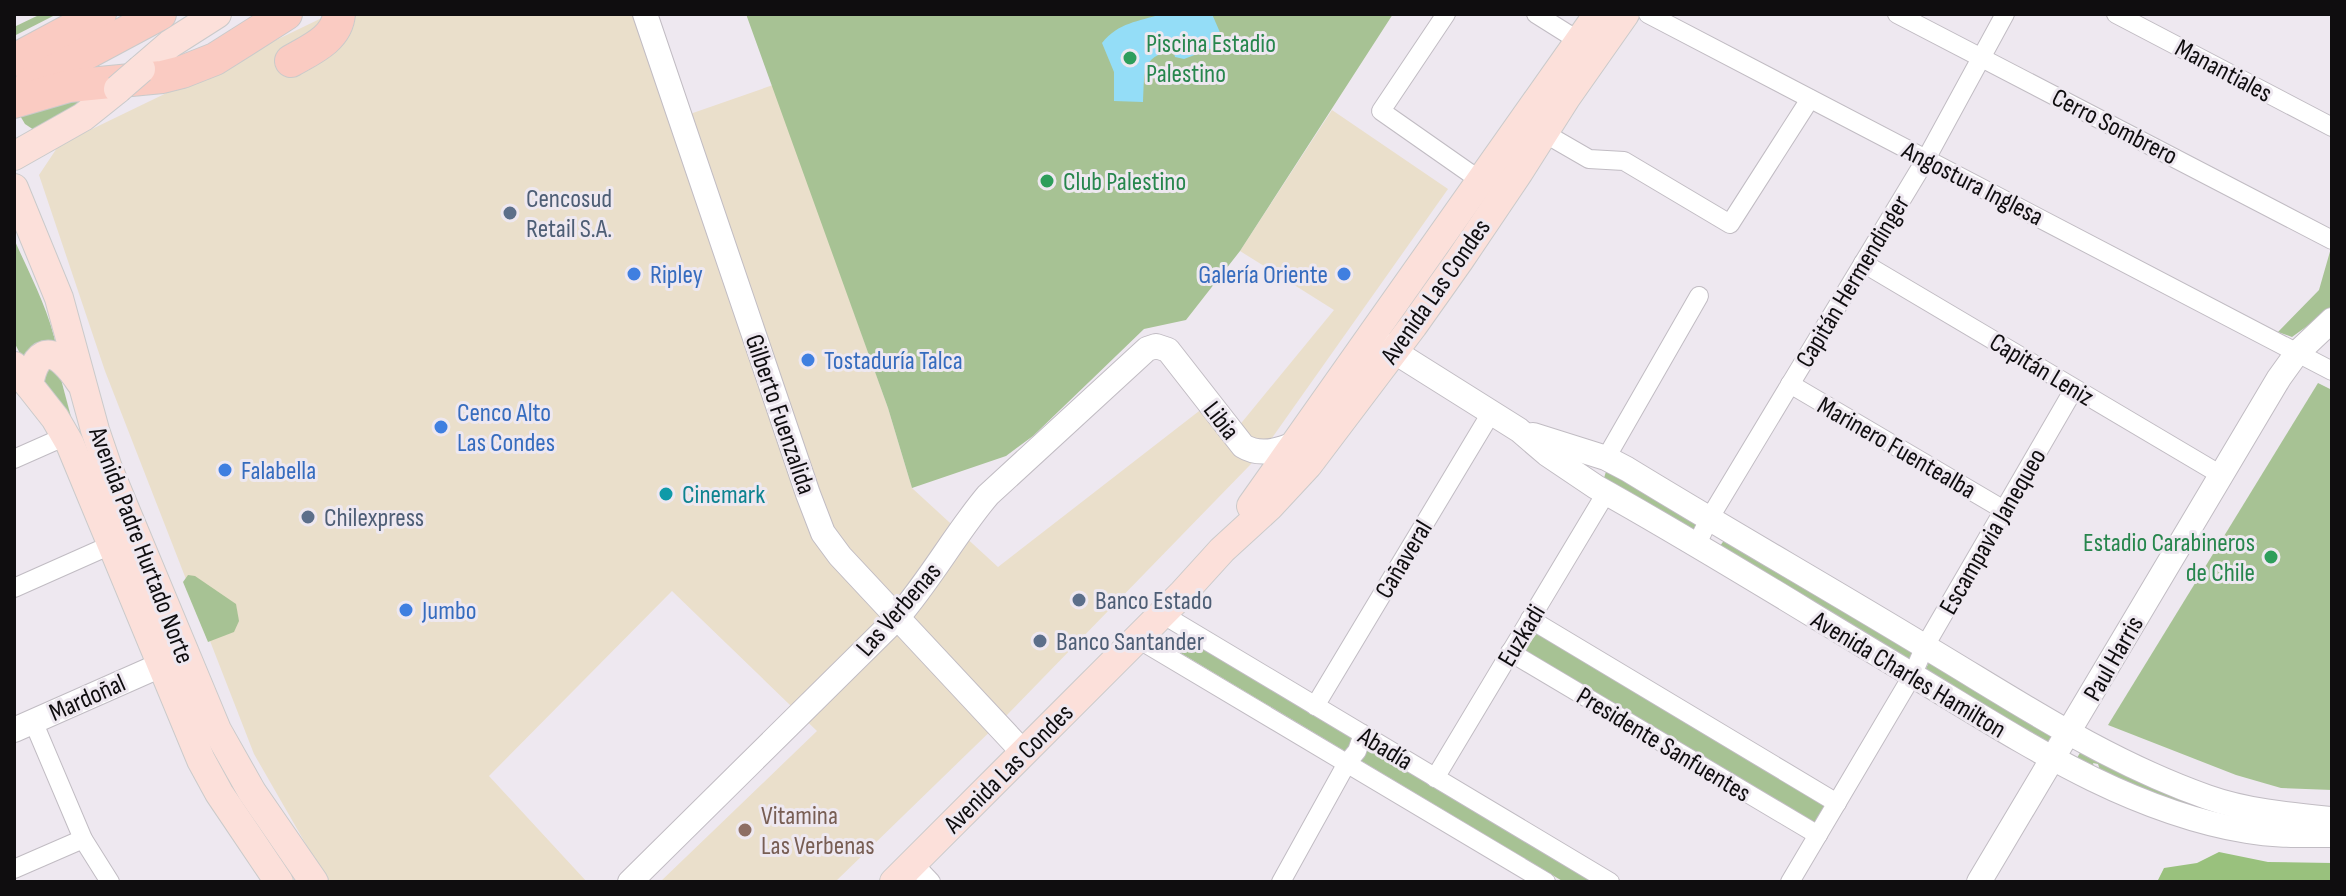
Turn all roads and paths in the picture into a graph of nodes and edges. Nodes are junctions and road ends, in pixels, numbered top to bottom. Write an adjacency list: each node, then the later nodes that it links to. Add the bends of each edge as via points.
1 (100, 14): 17 (highway)
2 (160, 14): 19 (highway)
3 (217, 14): 22 (main road, bridge, via 170,44 83,117)
4 (286, 14): 22 (highway, via 215,59 182,72 83,84)
5 (339, 14): 18 (highway, via 332,33)
6 (645, 14): 55 (street, Gilberto Fuenzalida, via 819,523 833,548)
7 (1446, 14): 25 (street, via 1381,111)
8 (1536, 14): 15 (street)
9 (1598, 14): 15 (main road, Avenida Las Condes)
10 (1625, 14): 23 (main road, Avenida Las Condes)
11 (1648, 14): 20 (street, Angostura Inglesa)
12 (1897, 14): 16 (street, Cerro Sombrero)
13 (2005, 14): 16 (street, Capitán Hermendinger)
14 (2116, 14): 21 (street, Manantiales)
15 (1579, 41): 25 (main road, Avenida Las Condes)
16 (1982, 57): 24 (street, Capitán Hermendinger); 27 (street, Cerro Sombrero)
17 (14, 60)
18 (291, 61)
19 (14, 92)
20 (1810, 99): 23 (street, via 1730,224 1624,161 1589,159); 24 (street, Angostura Inglesa)
21 (2332, 127)
22 (18, 133)
23 (1544, 133): 33 (main road, Avenida Las Condes)
24 (1926, 159): 28 (street, Capitán Hermendinger); 34 (street, Angostura Inglesa)
25 (1481, 181): 31 (main road, Avenida Las Condes)
26 (14, 188): 38 (main road, Avenida Padre Hurtado Norte, via 55,286)
27 (2332, 240)
28 (1863, 263): 37 (street, Capitán Hermendinger); 39 (street, Capitán Leniz)
29 (1699, 296): 44 (street)
30 (2332, 320): 34 (street, Paul Harris)
31 (1370, 336): 33 (street, Avenida Charles Hamilton); 43 (main road, Avenida Las Condes)
32 (1168, 350): 43 (street, Libia, via 1243,446 1262,452); 55 (street, Las Verbenas, via 1156,346 1143,351 1001,482)
33 (1393, 352): 40 (street, Avenida Charles Hamilton); 52 (main road, Avenida Las Condes, via 1286,490)
34 (2297, 353): 35 (street, Angostura Inglesa); 46 (street, Paul Harris)
35 (2332, 371)
36 (21, 375): 38 (main road, via 53,355 63,360); 42 (main road, Avenida Padre Hurtado Norte)
37 (1790, 384): 48 (street, Marinero Fuentealba); 49 (street, Capitán Hermendinger)
38 (84, 389): 79 (main road, Avenida Padre Hurtado Norte, via 112,477 217,730)
39 (2074, 389): 46 (street, Capitán Leniz); 48 (street, Escampavia Janequeo)
40 (1491, 413): 41 (street, Avenida Charles Hamilton); 62 (street, Cañaveral)
41 (1519, 430): 44 (street, Avenida Charles Hamilton); 47 (street, Avenida Charles Hamilton)
42 (66, 436): 45 (street); 50 (main road, Avenida Padre Hurtado Norte)
43 (1294, 444): 52 (main road, Avenida Las Condes)
44 (1606, 458): 47 (street, via 1597,473); 49 (street, Avenida Charles Hamilton)
45 (14, 459)
46 (2221, 475): 65 (street, Paul Harris)
47 (1601, 490): 51 (street, Avenida Charles Hamilton); 56 (street, Euzkadi)
48 (2004, 510): 58 (street, Escampavia Janequeo)
49 (1709, 519): 51 (street, Capitán Hermendinger); 58 (street, Avenida Charles Hamilton)
50 (113, 544): 53 (street); 60 (main road, Avenida Padre Hurtado Norte)
51 (1696, 546): 61 (street, Avenida Charles Hamilton)
52 (1222, 550): 54 (main road, Avenida Las Condes)
53 (14, 588)
54 (1162, 614): 57 (main road, Avenida Las Condes); 62 (street, Abadía)
55 (897, 618): 66 (street, Gilberto Fuenzalida); 80 (street, Las Verbenas)
56 (1530, 619): 59 (street, Euzkadi); 70 (street, Presidente Sanfuentes)
57 (1138, 639): 66 (main road, Avenida Las Condes); 68 (street, Abadía)
58 (1925, 646): 61 (street, Escampavia Janequeo); 65 (street, Avenida Charles Hamilton)
59 (1510, 652): 69 (street, Euzkadi); 72 (street, Presidente Sanfuentes)
60 (161, 665): 63 (street, Mardoñal); 78 (main road, Avenida Padre Hurtado Norte, via 206,771)
61 (1912, 676): 67 (street, Avenida Charles Hamilton); 70 (street, Escampavia Janequeo)
62 (1315, 706): 64 (street, Abadía)
63 (23, 726): 74 (street)
64 (1363, 734): 68 (street); 69 (street, Abadía)
65 (2068, 734): 67 (street, Paul Harris); 71 (street, Avenida Charles Hamilton, via 2209,798)
66 (1023, 752): 76 (main road, Avenida Las Condes)
67 (2052, 759): 73 (street, Avenida Charles Hamilton, via 2158,808 2205,822 2251,832); 85 (street, Paul Harris)
68 (1347, 763): 81 (street); 82 (street, Abadía)
69 (1435, 778): 83 (street, Abadía)
70 (1837, 803): 72 (street, Escampavia Janequeo)
71 (2332, 819)
72 (1818, 835): 84 (street, Escampavia Janequeo)
73 (2332, 835)
74 (83, 839): 75 (street); 77 (street)
75 (14, 869)
76 (913, 876)
77 (110, 882)
78 (279, 882)
79 (314, 882)
80 (630, 882)
81 (1281, 882)
82 (1546, 882)
83 (1610, 882)
84 (1790, 882)
85 (1979, 882)

